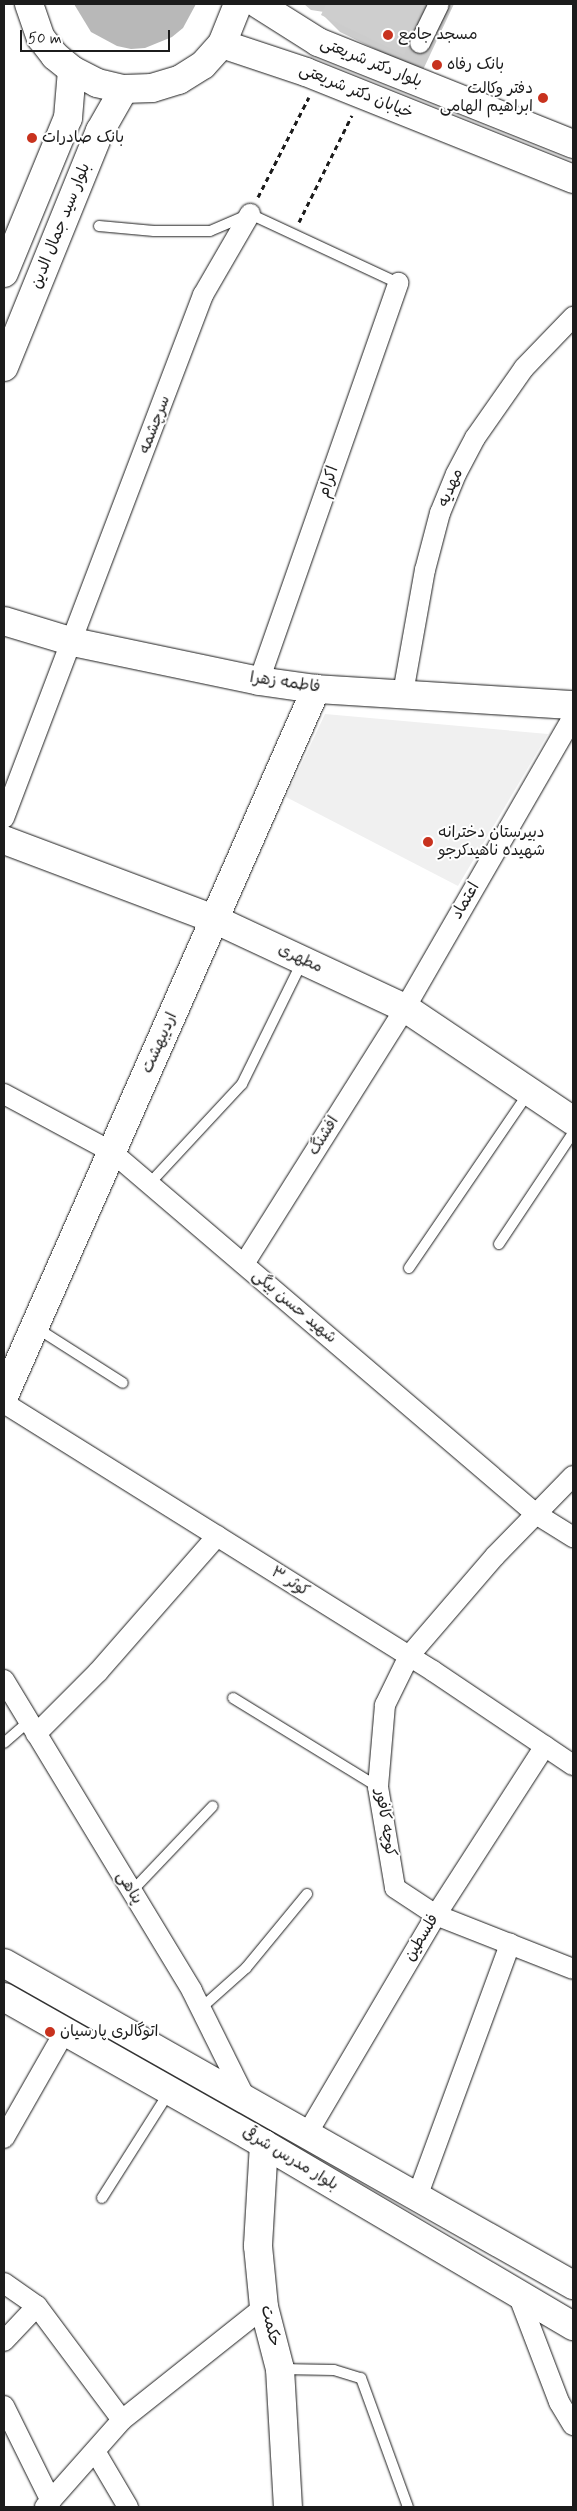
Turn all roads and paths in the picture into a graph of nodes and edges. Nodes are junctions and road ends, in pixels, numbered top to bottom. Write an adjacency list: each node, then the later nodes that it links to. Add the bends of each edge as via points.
1 (29, 4): 7 (main road, via 41,38)
2 (238, 4): 6 (main road)
3 (258, 4): 11 (main road, بلوار دکتر شریعتی, via 318,42)
4 (439, 4): 5 (street)
5 (420, 43)
6 (222, 44): 8 (main road, خیابان دکتر شریعتی); 9 (main road, via 203,65 179,80 152,88)
7 (72, 70): 9 (main road, via 97,84); 13 (main road, via 68,118)
8 (319, 77): 10 (main road, خیابان دکتر شریعتی); 15 (path)
9 (124, 89): 21 (main road, بلوار سید جمال الدین, via 100,131)
10 (363, 95): 12 (main road, خیابان دکتر شریعتی); 17 (path)
11 (573, 144)
12 (573, 179)
13 (31, 207): 14 (main road); 18 (main road)
14 (4, 212)
15 (250, 214): 16 (lane, via 210,231 154,231); 17 (lane); 23 (street, سرچشمه, via 203,295)
16 (99, 226)
17 (293, 234): 19 (lane)
18 (4, 273)
19 (398, 283): 24 (street, اکرام)
20 (573, 317): 26 (street, مهدیه, via 524,368 475,438 456,474 440,513 424,570)
21 (4, 367)
22 (4, 621): 23 (main road, فاطمه زهرا)
23 (73, 642): 24 (main road, فاطمه زهرا); 29 (street, سرچشمه)
24 (259, 681): 25 (main road, فاطمه زهرا)
25 (316, 689): 26 (main road, فاطمه زهرا); 31 (main road, اردیبهشت)
26 (404, 693): 27 (main road, فاطمه زهرا)
27 (573, 705)
28 (573, 717): 33 (street, اعتماد)
29 (4, 818)
30 (4, 840): 31 (main road, مطهری)
31 (214, 919): 32 (main road, مطهری); 38 (main road, اردیبهشت)
32 (303, 960): 33 (main road, مطهری); 39 (lane, via 242,1084)
33 (405, 1008): 34 (main road, مطهری); 41 (street, افشنگ)
34 (529, 1091): 36 (main road, مطهری); 42 (lane)
35 (4, 1094): 38 (street, شهید حسن بیگی)
36 (573, 1121)
37 (573, 1133): 40 (lane)
38 (112, 1152): 39 (street, شهید حسن بیگی); 43 (main road, اردیبهشت)
39 (150, 1183): 41 (street, شهید حسن بیگی)
40 (499, 1244)
41 (244, 1264): 48 (street, شهید حسن بیگی)
42 (409, 1268)
43 (34, 1327): 44 (lane); 45 (main road, اردیبهشت)
44 (122, 1383)
45 (4, 1396)
46 (4, 1403): 49 (street, کوثر ۳)
47 (573, 1476): 48 (street, کوچه کافور)
48 (536, 1514): 50 (street, شهید حسن بیگی); 51 (street, کوچه کافور, via 495,1556)
49 (217, 1536): 51 (street, کوثر ۳); 54 (street, via 98,1672)
50 (573, 1537)
51 (409, 1656): 56 (street, کوثر ۳); 58 (street, کوچه کافور, via 385,1704)
52 (4, 1680): 54 (street, پناهی)
53 (233, 1698): 58 (lane)
54 (32, 1727): 55 (lane); 60 (street, پناهی)
55 (4, 1743)
56 (545, 1746): 57 (street, کوثر ۳); 62 (street, فلسطین)
57 (573, 1765)
58 (378, 1787): 62 (street, کوچه کافور, via 395,1888)
59 (213, 1806): 60 (lane)
60 (132, 1891): 67 (street, پناهی)
61 (307, 1894): 67 (lane, via 246,1968)
62 (436, 1915): 63 (street, کوچه کافور); 71 (street, فلسطین)
63 (510, 1944): 65 (street, کوچه کافور); 74 (street)
64 (4, 1963): 70 (main road, بلوار مدرس شرقی)
65 (573, 1968)
66 (4, 1997): 68 (main road, بلوار مدرس شرقی)
67 (200, 2009): 70 (street, پناهی)
68 (65, 2031): 69 (main road, بلوار مدرس شرقی); 72 (street)
69 (170, 2090): 73 (main road, بلوار مدرس شرقی); 75 (lane)
70 (246, 2100): 71 (main road, بلوار مدرس شرقی)
71 (306, 2134): 74 (main road, بلوار مدرس شرقی)
72 (4, 2138)
73 (264, 2144): 78 (main road, بلوار مدرس شرقی); 80 (main road, حکمت, via 258,2246)
74 (417, 2197): 77 (main road, بلوار مدرس شرقی)
75 (102, 2198)
76 (4, 2282): 79 (street)
77 (573, 2285)
78 (519, 2297): 81 (main road, بلوار مدرس شرقی); 86 (street, via 559,2402)
79 (37, 2306): 82 (street); 85 (street)
80 (264, 2307): 83 (main road, حکمت); 85 (street)
81 (573, 2326)
82 (4, 2342)
83 (280, 2369): 90 (main road, حکمت); 91 (lane, via 334,2370 361,2378)
84 (4, 2406): 88 (street)
85 (122, 2420): 87 (street)
86 (573, 2425)
87 (95, 2451): 88 (street); 89 (street)
88 (48, 2504)
89 (128, 2507)
90 (288, 2507)
91 (408, 2507)

